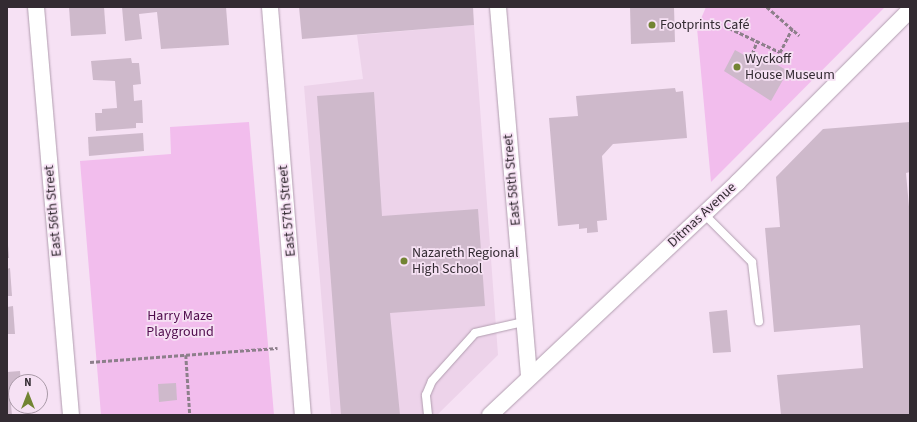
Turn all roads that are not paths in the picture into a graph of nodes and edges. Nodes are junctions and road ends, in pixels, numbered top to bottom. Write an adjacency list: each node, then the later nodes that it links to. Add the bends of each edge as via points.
1 (36, 7): 9 (street, East 56th Street)
2 (270, 7): 10 (street, East 57th Street)
3 (498, 7): 6 (street, East 58th Street)
4 (910, 10): 5 (street, Ditmas Avenue)
5 (704, 214): 7 (lane, via 752,262); 8 (street, Ditmas Avenue)
6 (523, 322): 8 (street, East 58th Street); 11 (lane, via 475,333 432,380 426,395)
7 (759, 322)
8 (529, 376): 12 (street, Ditmas Avenue)
9 (71, 415)
10 (303, 415)
11 (428, 415)
12 (490, 415)

